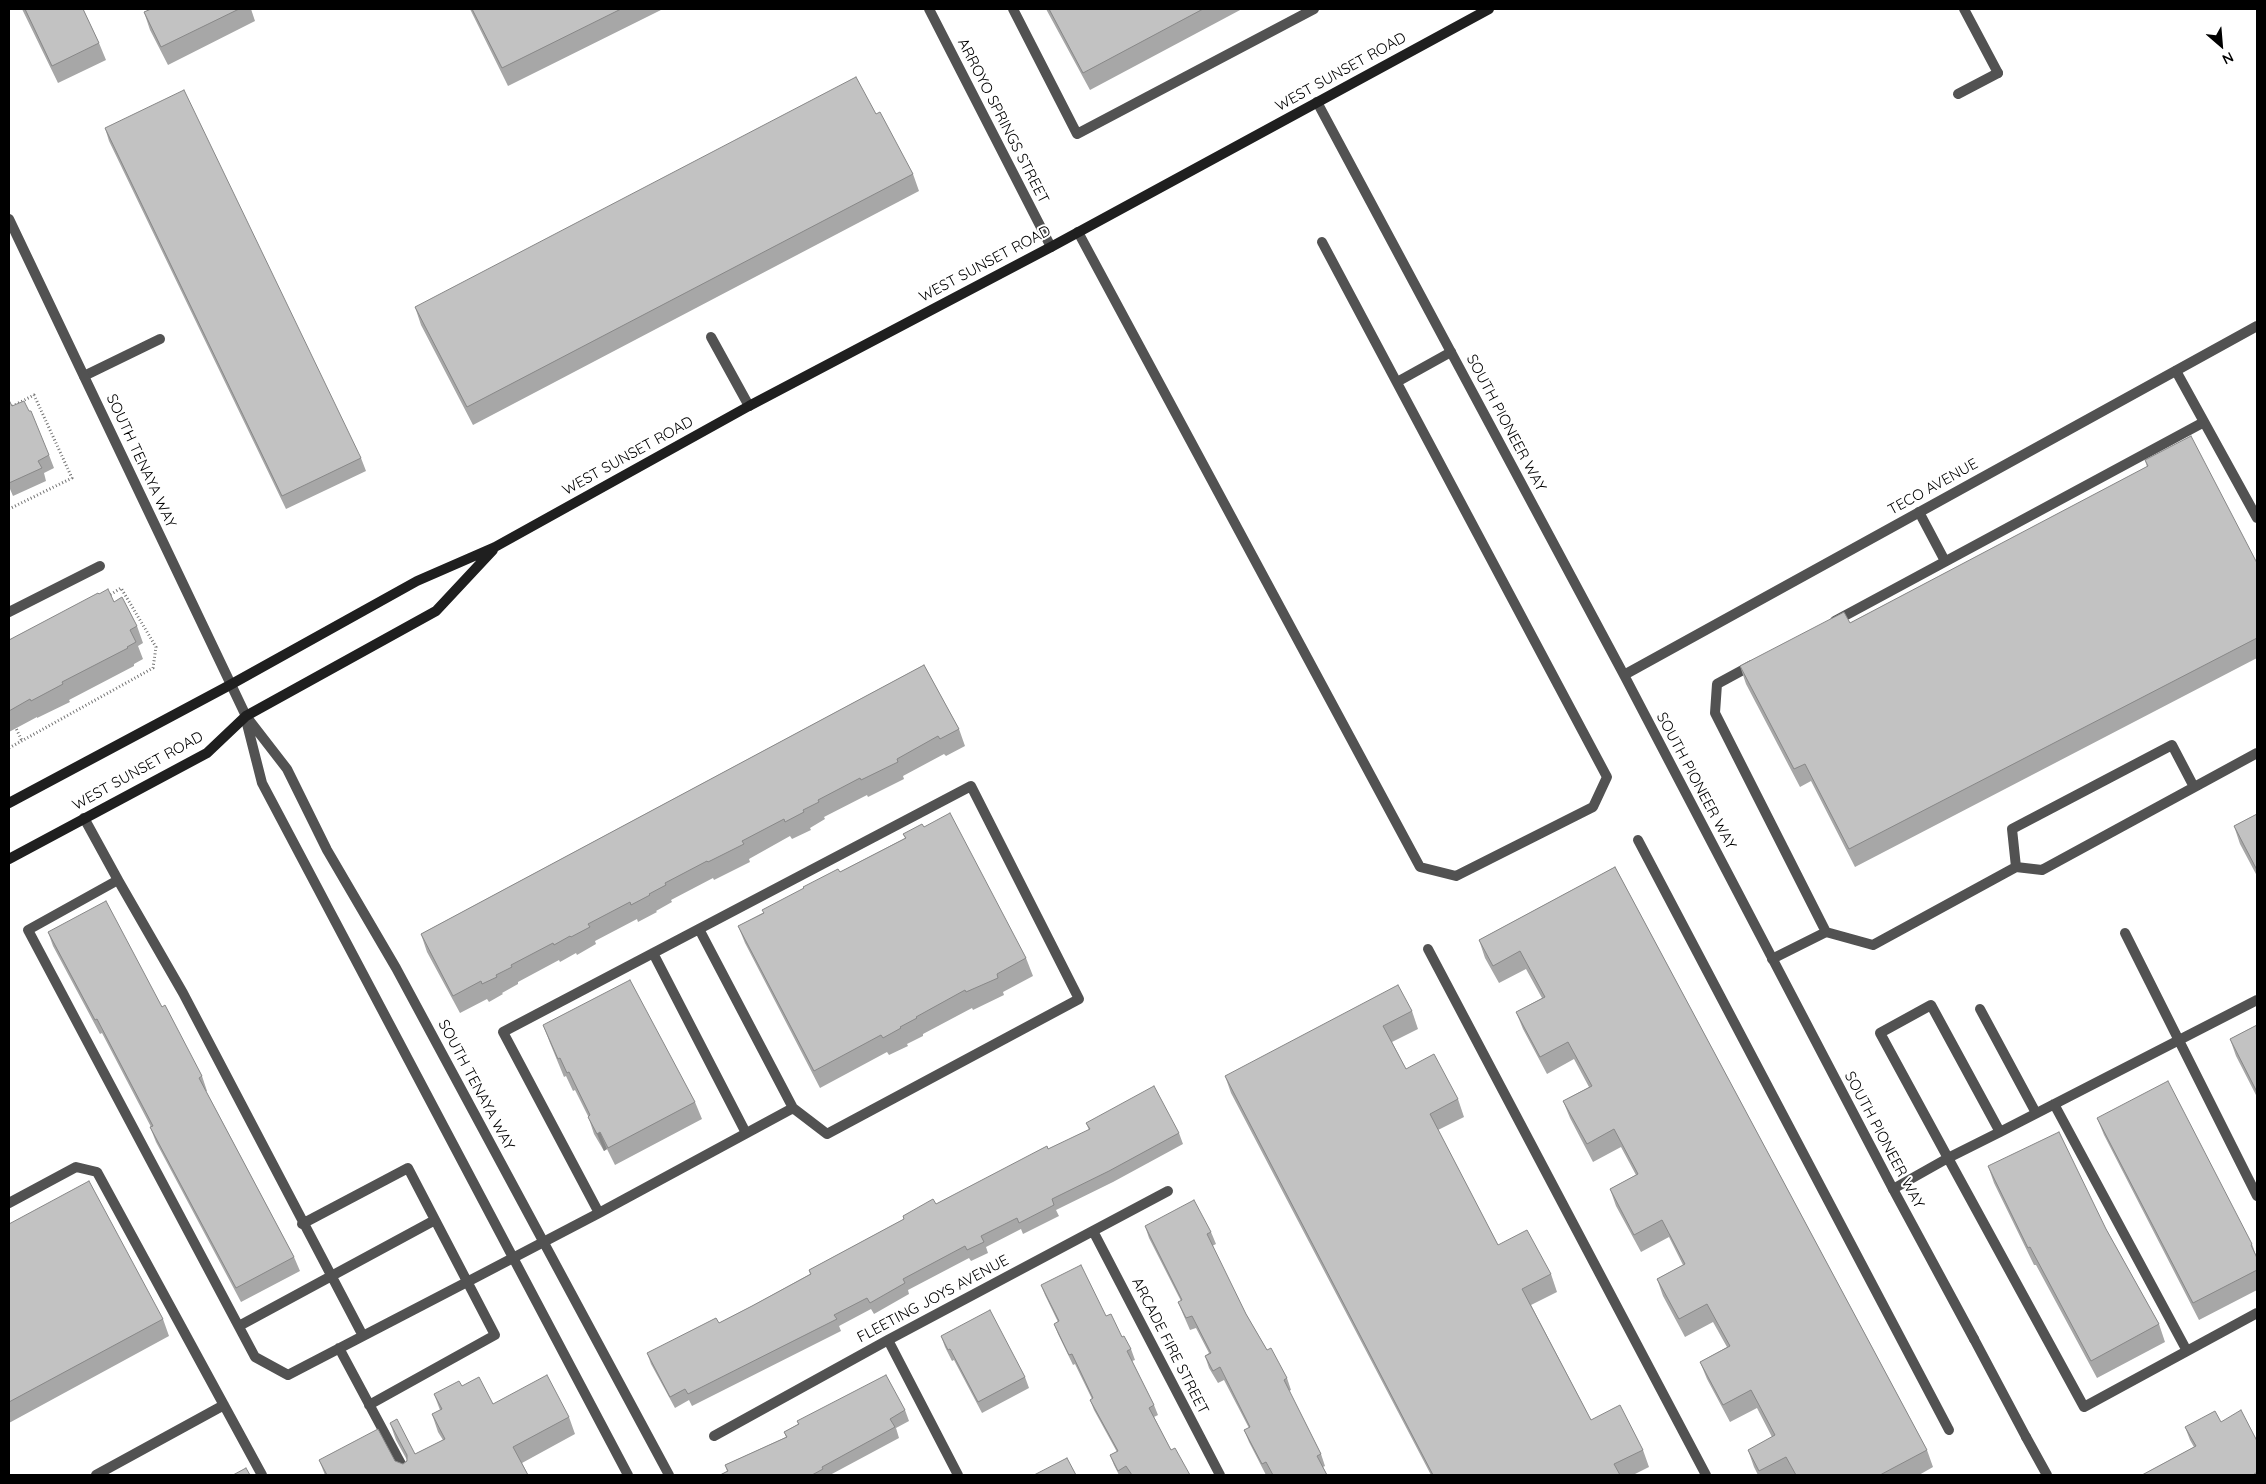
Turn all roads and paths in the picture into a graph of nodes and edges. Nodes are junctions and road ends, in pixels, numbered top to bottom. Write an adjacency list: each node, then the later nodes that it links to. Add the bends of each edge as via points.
1 (929, 9): 11 (street, ARROYO SPRINGS STREET)
2 (1013, 9): 3 (street, via 1076,134)
3 (1314, 9)
4 (1489, 9): 7 (main road, WEST SUNSET ROAD)
5 (1964, 9): 6 (street, via 1998,73)
6 (1958, 94)
7 (1317, 102): 9 (main road, WEST SUNSET ROAD); 15 (street, SOUTH PIONEER WAY)
8 (9, 219): 17 (street, SOUTH TENAYA WAY)
9 (1078, 232): 11 (main road, WEST SUNSET ROAD); 18 (street, via 1420,867 1456,876 1593,807 1607,777)
10 (1322, 242): 18 (street)
11 (1051, 247): 19 (main road, WEST SUNSET ROAD)
12 (2257, 326): 16 (street, TECO AVENUE)
13 (712, 337): 19 (street)
14 (160, 339): 17 (street)
15 (1451, 352): 18 (street); 32 (street, SOUTH PIONEER WAY)
16 (2176, 371): 21 (street); 23 (street, TECO AVENUE)
17 (84, 376): 33 (street, SOUTH TENAYA WAY)
18 (1396, 382)
19 (749, 406): 25 (main road, WEST SUNSET ROAD)
20 (9, 408): 22 (path, via 34,395 72,478)
21 (2204, 422): 24 (street); 26 (street)
22 (9, 509)
23 (1919, 512): 26 (street); 32 (street, TECO AVENUE)
24 (2257, 518)
25 (495, 547): 33 (main road, WEST SUNSET ROAD, via 417,581); 34 (main road, WEST SUNSET ROAD, via 436,611)
26 (1945, 561): 30 (street)
27 (100, 566): 29 (street)
28 (104, 598): 36 (path, via 121,588 156,647 153,668)
29 (9, 612)
30 (1822, 627)
31 (1761, 660): 47 (street, via 1717,684 1715,714)
32 (1624, 675): 51 (street, SOUTH PIONEER WAY)
33 (230, 685): 34 (street, SOUTH TENAYA WAY); 40 (main road, WEST SUNSET ROAD)
34 (246, 716): 41 (main road, WEST SUNSET ROAD, via 207,754); 69 (street, SOUTH TENAYA WAY, via 287,769 327,850 396,968); 70 (street, SOUTH TENAYA WAY, via 262,783)
35 (13, 723): 36 (path)
36 (22, 741): 37 (path)
37 (9, 748)
38 (2257, 753): 39 (street)
39 (2194, 787): 44 (street, via 2042,870); 44 (street, via 2172,745 2012,829)
40 (9, 803)
41 (84, 818): 43 (main road, WEST SUNSET ROAD); 45 (street)
42 (1638, 840): 81 (street)
43 (9, 859)
44 (2016, 867): 47 (street, via 1873,945)
45 (118, 880): 67 (street, via 183,993); 74 (street, via 28,930)
46 (700, 929): 50 (street); 56 (street); 56 (street, via 972,786 1079,999 826,1134)
47 (1826, 932): 51 (street)
48 (2125, 933): 54 (street)
49 (1428, 949): 90 (street)
50 (653, 953): 59 (street); 65 (street, via 503,1032)
51 (1772, 959): 61 (street, SOUTH PIONEER WAY)
52 (2257, 1000): 54 (street)
53 (1980, 1008): 57 (street)
54 (2177, 1041): 55 (street); 63 (street)
55 (2054, 1104): 57 (street); 78 (street)
56 (793, 1108): 59 (street)
57 (2036, 1113): 58 (street)
58 (2000, 1132): 60 (street); 60 (street, via 1931,1004 1880,1033)
59 (746, 1133): 65 (street)
60 (1948, 1158): 61 (street); 78 (street, via 2084,1407)
61 (1893, 1189): 91 (street, SOUTH PIONEER WAY)
62 (1168, 1191): 68 (street, FLEETING JOYS AVENUE)
63 (2257, 1196)
64 (9, 1204): 79 (street, via 76,1167 97,1172)
65 (599, 1212): 69 (street)
66 (435, 1220): 67 (street, via 408,1168); 71 (street); 72 (street)
67 (302, 1224): 71 (street)
68 (1093, 1231): 76 (street, FLEETING JOYS AVENUE); 89 (street, ARCADE FIRE STREET)
69 (543, 1241): 70 (street); 87 (street, SOUTH TENAYA WAY)
70 (513, 1258): 72 (street); 86 (street, SOUTH TENAYA WAY)
71 (331, 1277): 74 (street); 75 (street)
72 (467, 1282): 75 (street); 80 (street, via 495,1335)
73 (2257, 1313): 78 (street)
74 (239, 1326): 77 (street, via 255,1357 288,1375)
75 (363, 1336): 77 (street)
76 (888, 1340): 82 (street, FLEETING JOYS AVENUE); 88 (street)
77 (339, 1348): 80 (street)
78 (2187, 1351)
79 (224, 1405): 83 (street); 84 (street)
80 (369, 1405): 85 (street)
81 (1949, 1430)
82 (714, 1436)
83 (96, 1475)
84 (262, 1475)
85 (407, 1475)
86 (628, 1475)
87 (669, 1475)
88 (958, 1475)
89 (1220, 1475)
90 (1706, 1475)
91 (2046, 1475)

